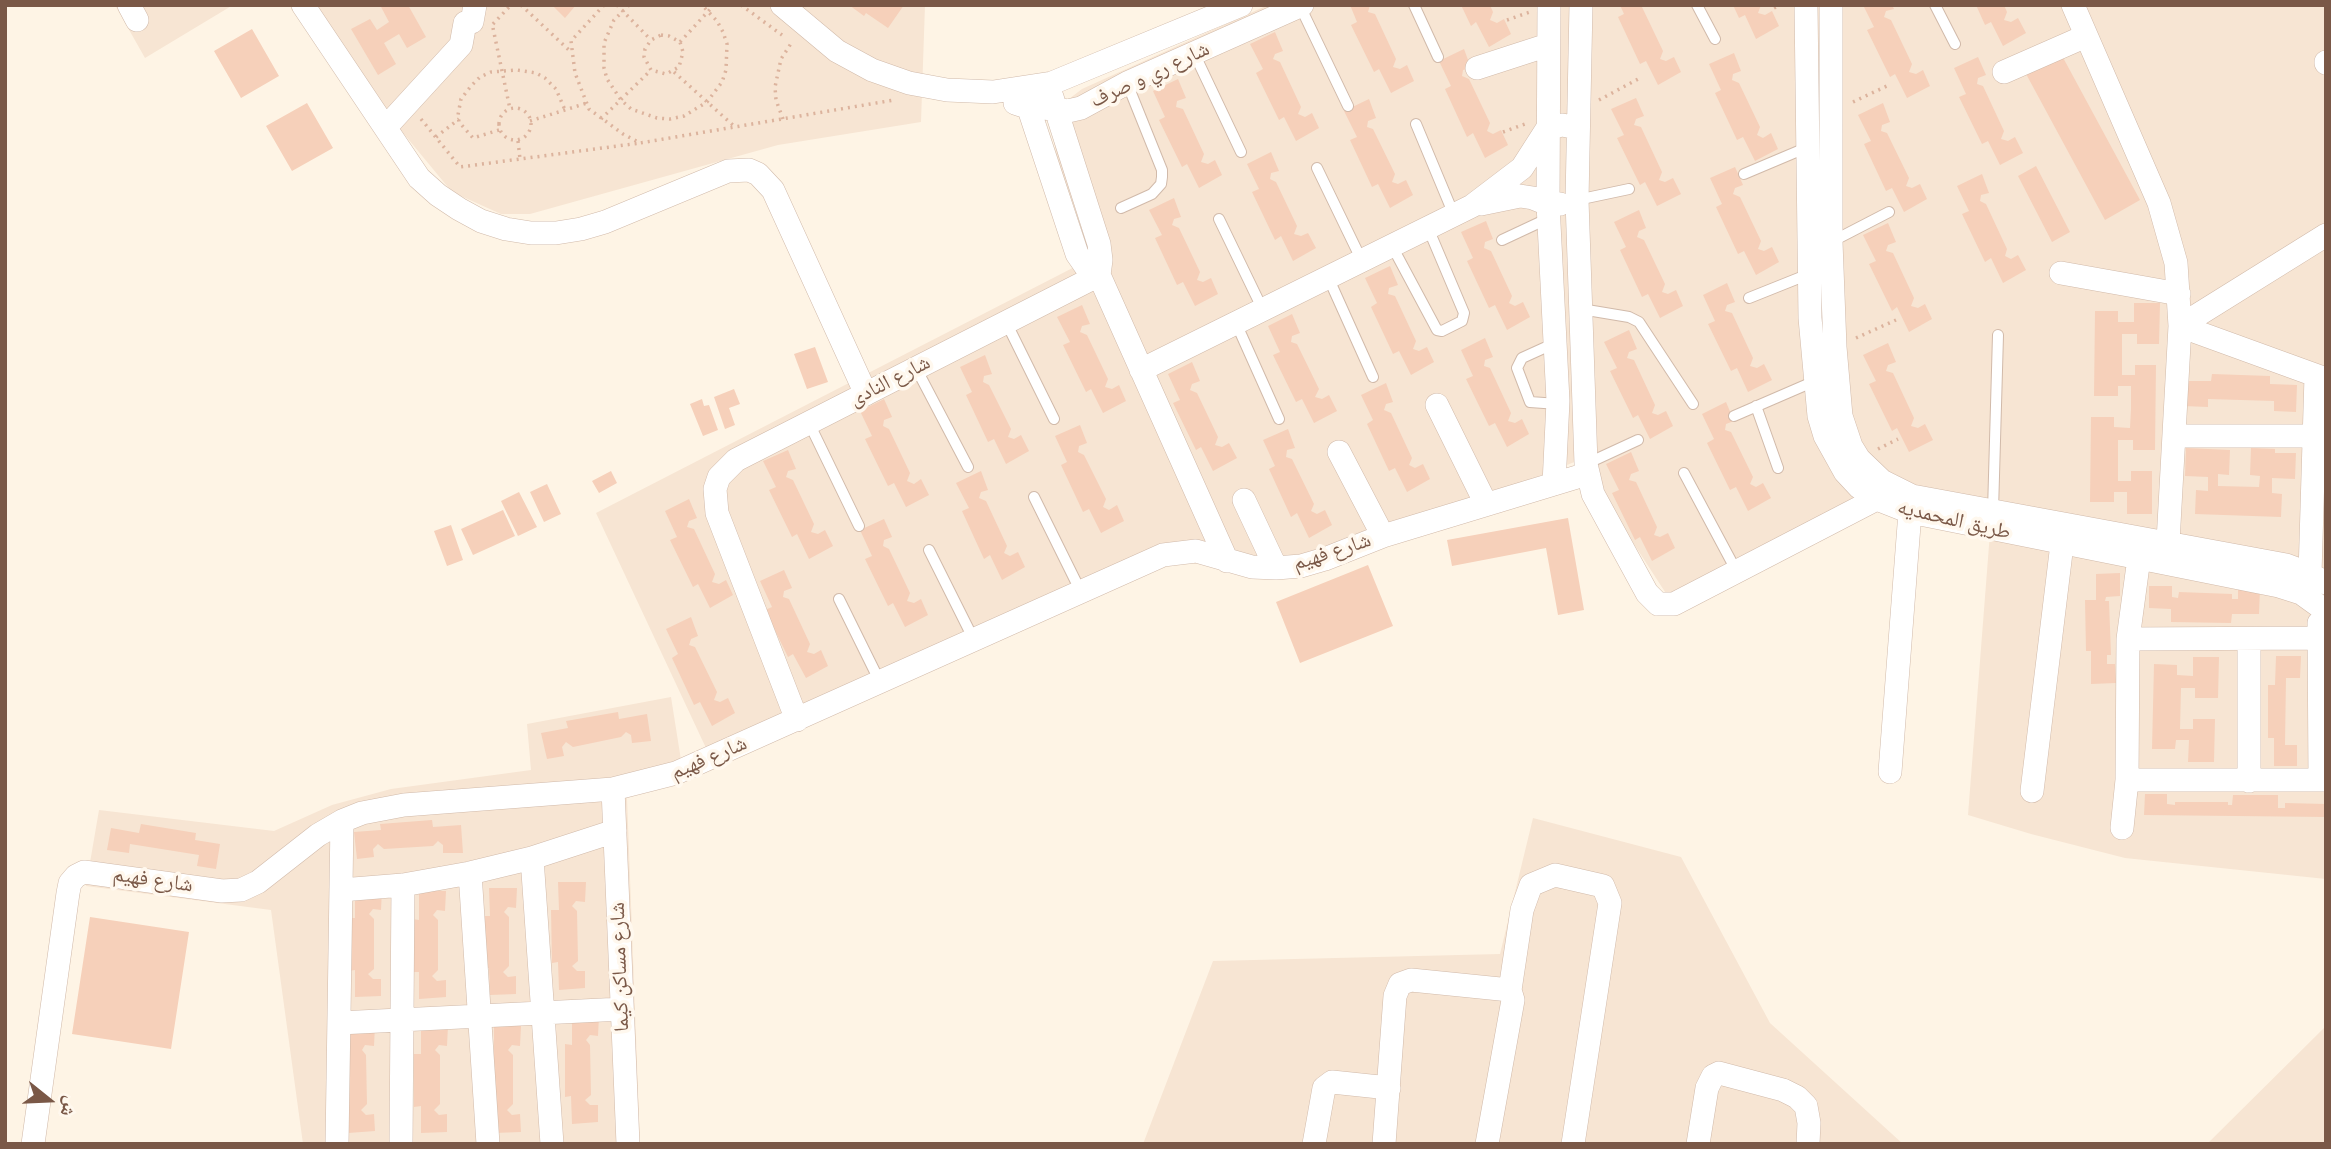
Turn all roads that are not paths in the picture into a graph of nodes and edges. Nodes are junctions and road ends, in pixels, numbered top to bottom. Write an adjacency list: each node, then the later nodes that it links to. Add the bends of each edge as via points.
1 (303, 5): 29 (street)
2 (782, 5): 24 (street, شارع ري و صرف, via 837,51 872,70 947,90)
3 (1241, 5): 23 (street, شارع ري و صرف)
4 (1414, 5): 19 (lane)
5 (1549, 5): 17 (street)
6 (1581, 5): 27 (street)
7 (1697, 5): 15 (lane)
8 (1806, 5): 31 (street, طريق المحمديه)
9 (1831, 5): 45 (street, طريق المحمديه)
10 (1935, 5): 16 (lane)
11 (2073, 5): 14 (street)
12 (1301, 6): 18 (street, شارع ري و صرف); 25 (lane)
13 (470, 17): 29 (street, via 461,45)
14 (2086, 36): 21 (street); 52 (street, via 2159,202)
15 (1715, 39)
16 (1955, 44)
17 (1548, 45): 20 (street); 30 (street)
18 (1194, 53): 22 (street, شارع ري و صرف); 32 (lane)
19 (1438, 57)
20 (1477, 68)
21 (2004, 72)
22 (1127, 82): 26 (street, شارع ري و صرف, via 1081,108); 37 (lane, via 1162,177 1152,194)
23 (1047, 84): 24 (street, شارع ري و صرف); 26 (street)
24 (1025, 97): 26 (street, شارع ري و صرف); 50 (street, via 1077,254)
25 (1348, 106)
26 (1056, 110): 50 (street, via 1099,244)
27 (1578, 119): 30 (street); 36 (street)
28 (1416, 124): 38 (lane)
29 (386, 127): 66 (street, via 419,177 438,195 481,221 531,233 605,222 728,171 758,174 773,190)
30 (1547, 129): 38 (street, via 1522,168); 39 (street)
31 (1808, 147): 34 (lane); 49 (street, طريق المحمديه)
32 (1241, 152)
33 (1317, 168): 47 (lane)
34 (1744, 174)
35 (1629, 189): 36 (lane)
36 (1577, 200): 39 (street); 54 (street)
37 (1121, 208)
38 (1463, 210): 39 (street, via 1520,196 1533,198); 42 (street)
39 (1549, 211): 44 (lane); 60 (street)
40 (1889, 212): 45 (lane)
41 (1219, 219): 55 (lane)
42 (1428, 228): 46 (street); 46 (lane, via 1464,313 1462,321 1442,331 1437,330)
43 (2326, 235): 58 (street)
44 (1502, 240)
45 (1831, 242): 84 (street, طريق المحمديه, via 1840,416 1859,459 1881,481)
46 (1392, 246): 47 (street)
47 (1362, 261): 51 (street)
48 (2061, 273): 52 (street)
49 (1810, 274): 53 (lane); 65 (street, طريق المحمديه)
50 (1099, 275): 56 (street, شارع النادى); 62 (street)
51 (1328, 278): 55 (street); 63 (lane)
52 (2179, 295): 58 (street)
53 (1749, 298)
54 (1581, 309): 68 (lane, via 1639,322); 81 (street)
55 (1263, 310): 57 (street)
56 (1006, 322): 61 (street, شارع النادى); 72 (lane)
57 (1236, 323): 62 (street); 73 (lane)
58 (2180, 326): 64 (street); 75 (street)
59 (1998, 335): 88 (lane)
60 (1555, 343): 67 (street); 67 (lane, via 1522,358 1517,368 1530,402)
61 (916, 368): 66 (street, شارع النادى); 79 (lane)
62 (1141, 370): 96 (street)
63 (1373, 377)
64 (2321, 378): 76 (street)
65 (1815, 381): 70 (lane); 84 (street, طريق المحمديه, via 1819,415 1833,455 1859,487)
66 (866, 394): 74 (street, شارع النادى)
67 (1558, 404): 83 (street)
68 (1693, 404)
69 (1437, 405): 87 (street)
70 (1756, 406): 71 (lane); 80 (lane)
71 (1734, 416)
72 (1054, 419)
73 (1279, 419)
74 (809, 423): 90 (lane); 108 (street, شارع النادى, via 736,460 715,489 717,513)
75 (2174, 436): 76 (street); 92 (street)
76 (2313, 436): 101 (street)
77 (1638, 440): 81 (lane)
78 (1339, 452): 91 (street)
79 (968, 467)
80 (1779, 468)
81 (1587, 469): 83 (street, شارع فهيم); 98 (street, via 1593,494 1647,593 1658,604 1674,604)
82 (1684, 473): 98 (lane)
83 (1554, 484): 87 (street, شارع فهيم)
84 (1886, 494): 88 (street, طريق المحمديه); 89 (street, طريق المحمديه); 98 (street)
85 (1034, 497): 100 (lane)
86 (1244, 500): 97 (street)
87 (1486, 504): 91 (street, شارع فهيم)
88 (1993, 511): 92 (street, طريق المحمديه)
89 (1910, 512): 93 (street, طريق المحمديه); 109 (street)
90 (859, 526)
91 (1383, 536): 97 (street, شارع فهيم, via 1325,559)
92 (2168, 542): 99 (street, طريق المحمديه)
93 (2062, 544): 95 (street, طريق المحمديه); 114 (street)
94 (929, 550): 106 (lane)
95 (2139, 558): 99 (street, طريق المحمديه); 104 (street)
96 (1227, 561): 97 (street, شارع فهيم); 100 (street, شارع فهيم, via 1212,554 1179,551)
97 (1276, 569)
98 (1737, 572)
99 (2283, 576): 101 (street, طريق المحمديه); 101 (street, طريق المحمديه, via 2301,593)
100 (1081, 592): 106 (street, شارع فهيم)
101 (2322, 594): 103 (street)
102 (839, 599): 107 (lane)
103 (2318, 638): 105 (street); 112 (street)
104 (2128, 639): 105 (street); 110 (street)
105 (2249, 639): 111 (street)
106 (974, 640): 107 (street, شارع فهيم)
107 (880, 682): 108 (street, شارع فهيم)
108 (797, 720): 113 (street, شارع فهيم, via 676,773)
109 (1890, 772)
110 (2127, 780): 111 (street); 116 (street)
111 (2249, 780): 112 (street)
112 (2323, 780)
113 (613, 789): 115 (street, شارع فهيم, via 383,807); 117 (street, شارع مساكن كيما)
114 (2032, 791)
115 (342, 821): 121 (street); 129 (street, شارع فهيم, via 240,890 94,872 76,876 68,893)
116 (2122, 828)
117 (615, 831): 118 (street); 123 (street, شارع مساكن كيما)
118 (532, 858): 119 (street); 124 (street)
119 (470, 873): 120 (street); 125 (street)
120 (403, 885): 121 (street); 126 (street)
121 (341, 890): 127 (street)
122 (1510, 990): 128 (street, via 1411,980 1400,984 1395,996); 137 (street, via 1513,1000); 138 (street, via 1522,910 1531,885 1555,875 1603,886 1610,903)
123 (622, 1009): 124 (street); 134 (street, شارع مساكن كيما)
124 (543, 1013): 125 (street); 133 (street)
125 (479, 1016): 126 (street); 132 (street)
126 (402, 1019): 127 (street); 131 (street)
127 (339, 1023): 130 (street)
128 (1389, 1088): 135 (street, via 1332,1082 1324,1088); 136 (street)
129 (33, 1144)
130 (337, 1144)
131 (401, 1144)
132 (488, 1144)
133 (552, 1144)
134 (628, 1144)
135 (1314, 1144)
136 (1384, 1144)
137 (1487, 1144)
138 (1573, 1144)
139 (1698, 1144): 140 (street, via 1707,1088 1719,1073 1797,1097 1806,1106)
140 (1808, 1144)

